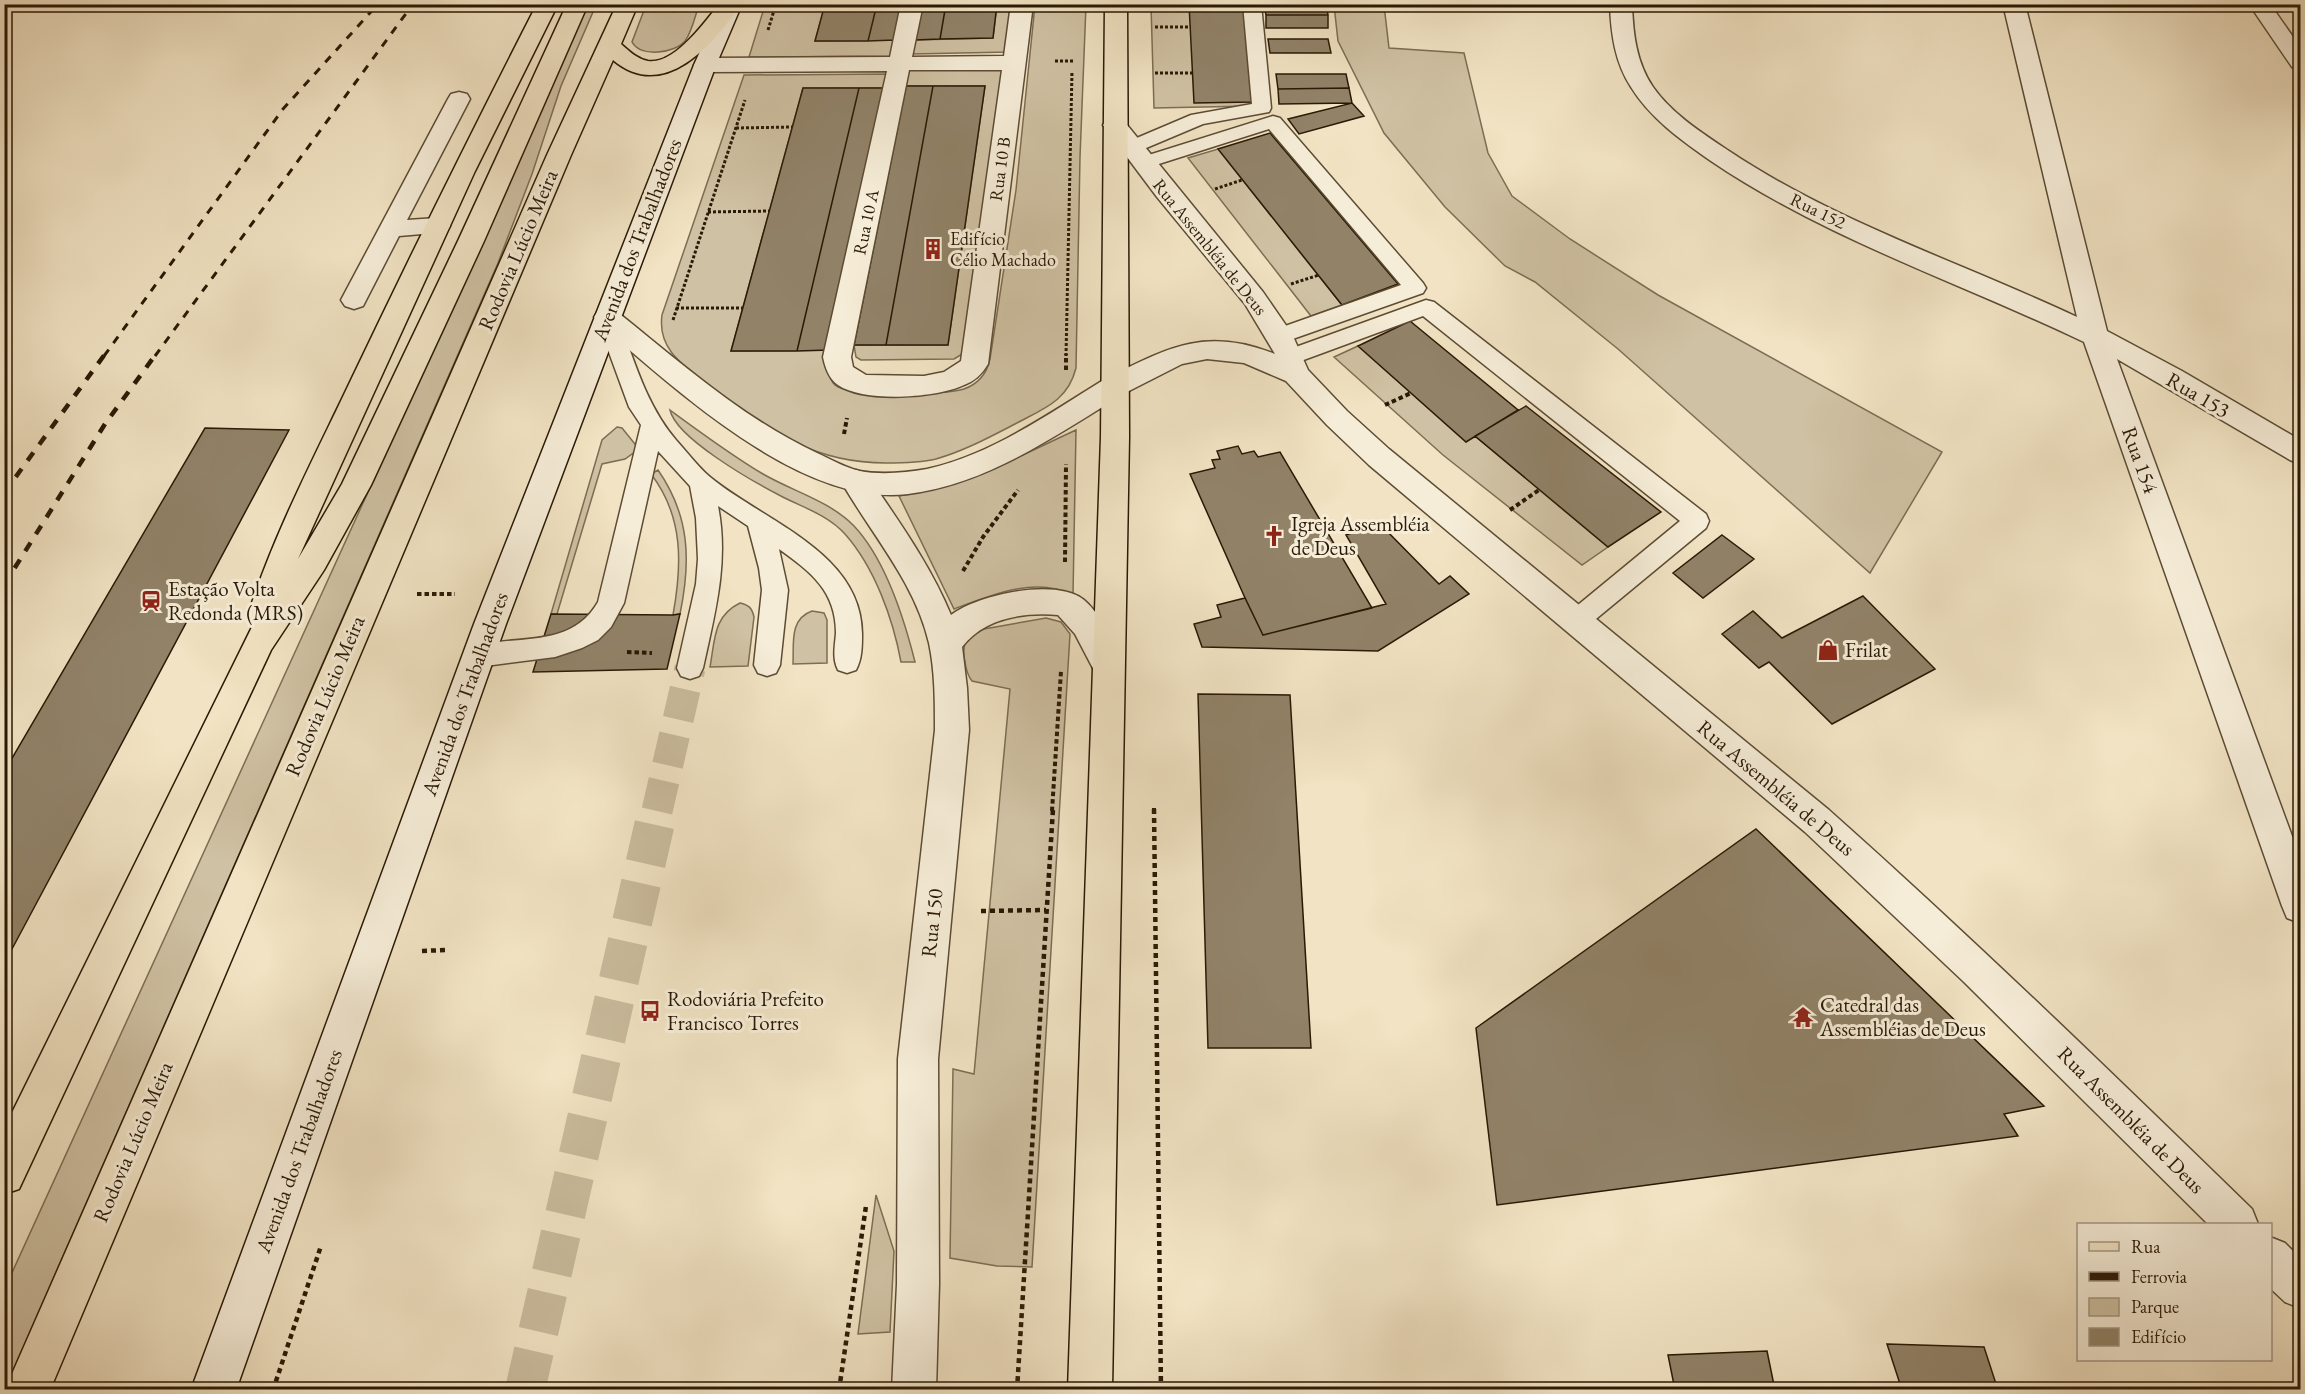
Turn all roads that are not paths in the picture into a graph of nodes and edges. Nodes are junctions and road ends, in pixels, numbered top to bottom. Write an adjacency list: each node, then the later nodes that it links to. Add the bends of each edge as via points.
1 (548, 4): 19 (main road)
2 (578, 4): 34 (main road, via 356,485 313,562)
3 (628, 4): 12 (main road, Rodovia Lúcio Meira)
4 (731, 4): 12 (main road, via 697,46 672,64 636,66); 15 (street, Avenida dos Trabalhadores)
5 (912, 4): 16 (street, Rua 10 A)
6 (1022, 4): 14 (street, Rua 10 B)
7 (1116, 4): 18 (main road)
8 (1252, 4): 18 (lane, via 1262,108 1198,119)
9 (1621, 4): 23 (street, Rua 152, via 1626,53 1639,84 1670,119 1710,150 1808,207)
10 (2014, 4): 23 (street, Rua 154)
11 (2259, 4): 13 (street)
12 (610, 46): 45 (main road, Rodovia Lúcio Meira, via 403,515)
13 (2301, 62)
14 (1015, 63): 16 (street); 25 (street, Rua 10 B, via 974,364 956,381)
15 (705, 64): 16 (street); 22 (street, Avenida dos Trabalhadores)
16 (900, 64): 25 (street, Rua 10 A, via 837,357 838,368 853,382)
17 (459, 99): 20 (street)
18 (1130, 145): 24 (street, Rua Assembléia de Deus, via 1256,300); 24 (lane, via 1273,123 1415,288); 26 (main road)
19 (437, 226): 20 (street); 34 (main road, via 300,519 273,586)
20 (390, 229): 21 (street)
21 (354, 300)
22 (607, 317): 27 (lane, via 639,404); 29 (street, Rua Assembléia de Deus, via 744,427 804,460); 35 (street, Avenida dos Trabalhadores)
23 (2096, 336): 28 (street, Rua 153); 40 (street, Rua 154)
24 (1288, 356): 26 (street, Rua Assembléia de Deus, via 1207,350 1175,356); 32 (street, Rua Assembléia de Deus, via 1337,418 1379,457); 32 (lane, via 1426,307 1697,521)
25 (905, 385)
26 (1115, 386): 29 (street, Rua Assembléia de Deus, via 968,466 912,482); 39 (main road)
27 (652, 426): 30 (lane); 35 (lane, via 611,603 602,622 589,633 556,646)
28 (2301, 453)
29 (856, 481): 33 (street, Rua 150, via 922,588)
30 (701, 483): 31 (lane); 38 (lane, via 711,559)
31 (759, 521): 36 (lane, via 832,579 839,590 847,612); 37 (lane, via 775,590)
32 (1576, 621): 42 (street, Rua Assembléia de Deus, via 1879,876)
33 (942, 636): 39 (street, via 981,614 1009,607 1064,604 1082,620); 47 (street, Rua 150, via 950,676 952,730 916,1089 918,1284)
34 (258, 643): 41 (main road)
35 (478, 656): 46 (street, Avenida dos Trabalhadores)
36 (847, 662)
37 (767, 665)
38 (690, 668)
39 (1108, 668): 48 (main road)
40 (2301, 906)
41 (4, 1174)
42 (2236, 1223)
43 (2272, 1259): 44 (street)
44 (2301, 1287)
45 (27, 1389)
46 (213, 1389)
47 (914, 1389)
48 (1090, 1389)

